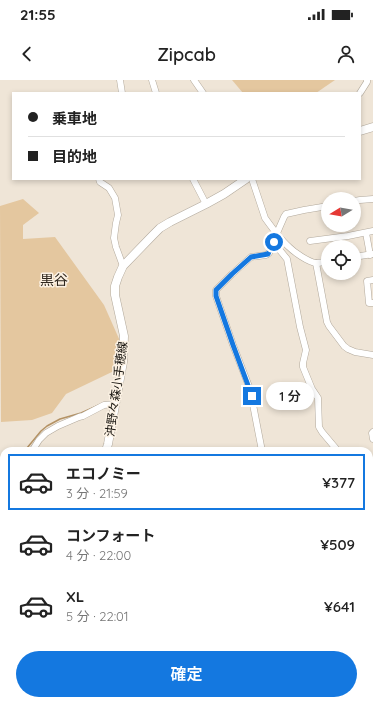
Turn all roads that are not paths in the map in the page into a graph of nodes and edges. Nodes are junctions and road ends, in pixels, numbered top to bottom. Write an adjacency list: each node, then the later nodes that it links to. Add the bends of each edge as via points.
1 (120, 80): 5 (street)
2 (152, 80): 6 (street)
3 (194, 80): 7 (street)
4 (367, 80): 8 (street)
5 (122, 92)
6 (156, 92)
7 (201, 92)
8 (361, 92)
9 (373, 127): 10 (main road)
10 (361, 131)
11 (99, 180): 28 (street, via 109,188 115,198 118,215 114,238)
12 (194, 180): 17 (street)
13 (245, 180): 17 (main road, 沖野々森小手穂線)
14 (252, 180): 20 (street, via 265,218)
15 (373, 199): 16 (street)
16 (361, 200)
17 (206, 204): 28 (main road, 沖野々森小手穂線, via 160,228)
18 (321, 207): 20 (street, via 286,214)
19 (373, 231): 21 (street)
20 (277, 233): 23 (street); 27 (street, via 288,247)
21 (366, 233): 22 (street); 24 (street)
22 (310, 241)
23 (274, 242): 37 (street, via 268,254 251,257 216,290 252,396); 38 (street, via 287,259 306,350 303,367 318,398 319,427)
24 (372, 255): 25 (street)
25 (361, 256)
26 (321, 262): 27 (street)
27 (316, 263): 31 (street, via 329,326 348,349)
28 (123, 266): 32 (main road, 沖野々森小手穂線, via 115,286 124,336 123,362)
29 (373, 280): 30 (street, via 367,281 370,303)
30 (373, 303)
31 (373, 355)
32 (116, 404): 35 (street, via 104,405 58,426 46,433); 36 (main road, 沖野々森小手穂線)
33 (373, 432): 34 (street)
34 (373, 439)
35 (35, 447)
36 (107, 447)
37 (261, 447)
38 (335, 447)

